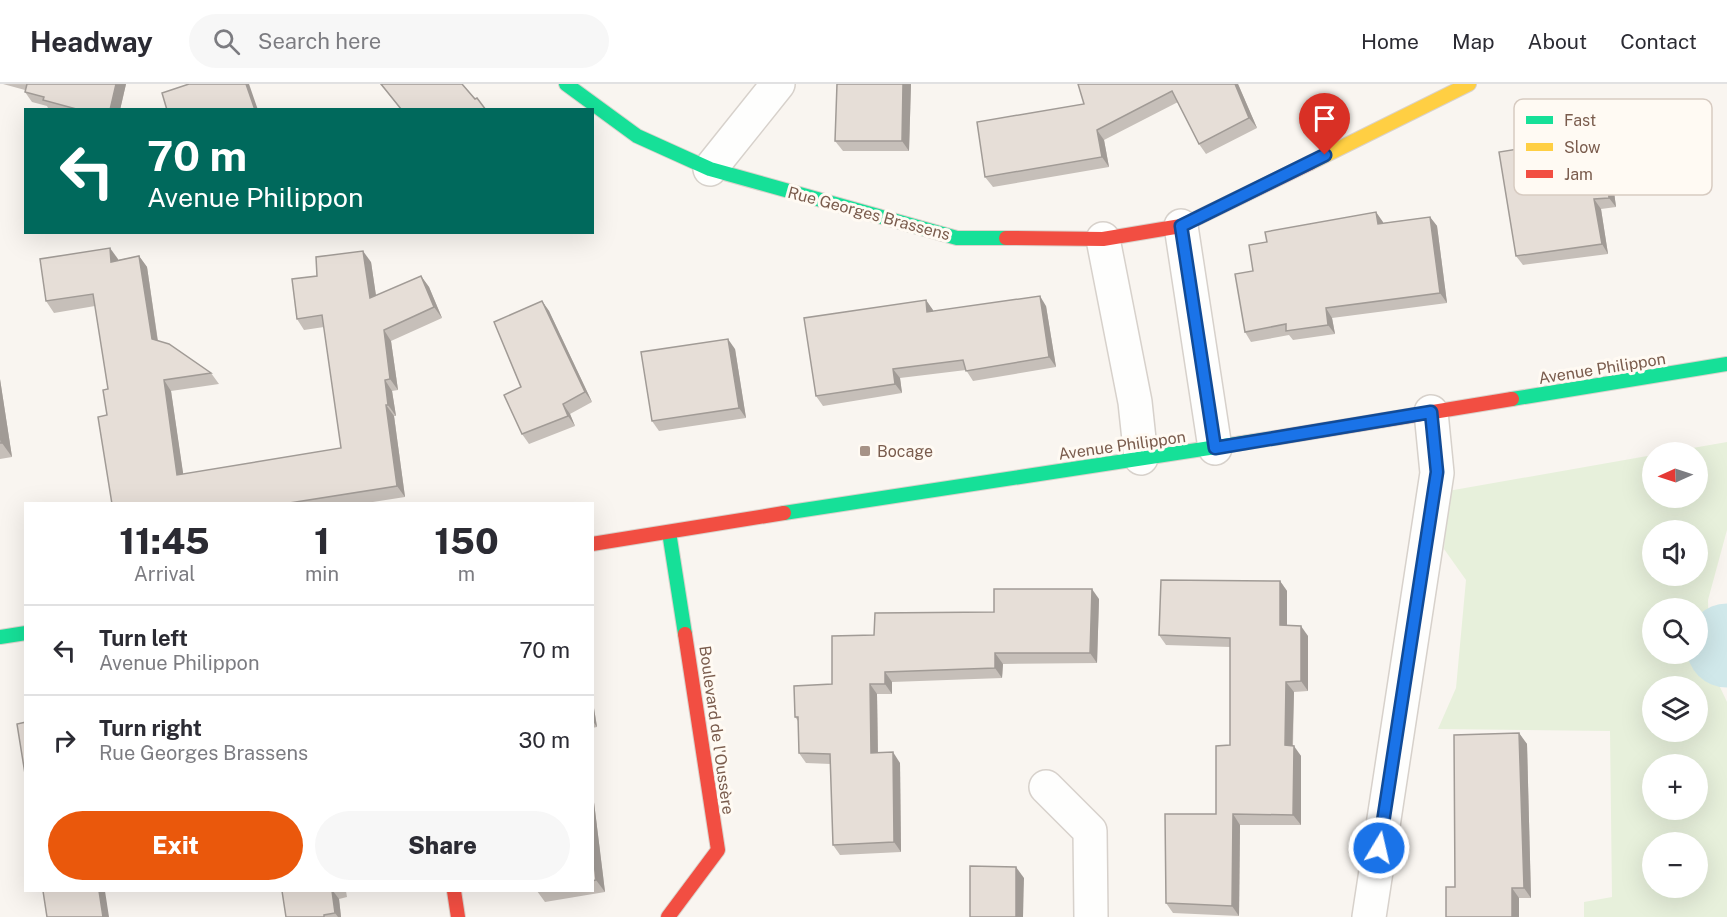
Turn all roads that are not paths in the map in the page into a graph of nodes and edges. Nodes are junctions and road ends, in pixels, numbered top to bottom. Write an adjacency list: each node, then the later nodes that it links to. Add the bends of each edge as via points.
1 (566, 84): 4 (street, Rue Georges Brassens, via 637,136)
2 (778, 84): 4 (street)
3 (1469, 84): 5 (street, Rue Georges Brassens)
4 (710, 169): 6 (street, Rue Georges Brassens, via 957,238)
5 (1181, 226): 6 (street, Rue Georges Brassens); 9 (street)
6 (1103, 238): 10 (street)
7 (1727, 364): 8 (street, Avenue Philippon)
8 (1431, 412): 9 (street, Avenue Philippon); 20 (street, via 1437,472)
9 (1215, 448): 10 (street, Avenue Philippon)
10 (1142, 458): 11 (street, Avenue Philippon)
11 (669, 532): 12 (street, Avenue Philippon); 18 (street, Boulevard de l'Oussère, via 718,850)
12 (594, 544)
13 (24, 633): 14 (street)
14 (0, 637)
15 (1046, 787): 19 (street, via 1090,831)
16 (454, 892): 17 (street)
17 (458, 917)
18 (668, 917)
19 (1091, 917)
20 (1369, 917)

